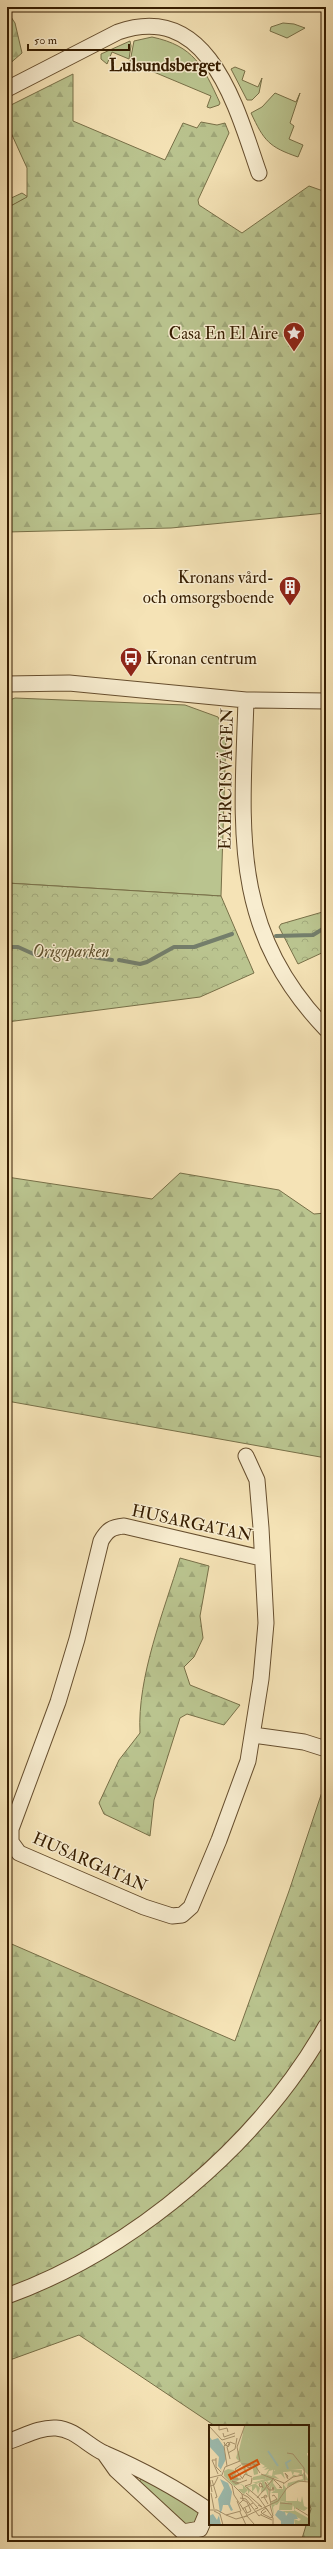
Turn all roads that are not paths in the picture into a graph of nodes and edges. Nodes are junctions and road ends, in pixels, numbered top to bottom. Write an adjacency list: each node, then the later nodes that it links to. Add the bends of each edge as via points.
1 (7, 89): 2 (street, via 118,32 137,26 168,28 195,41 208,54 241,122)
2 (259, 173)
3 (7, 684): 4 (street, via 68,683)
4 (246, 700): 5 (street); 6 (street, EXERCISVÄGEN, via 242,832 251,894 264,933 281,970 304,1005)
5 (326, 701)
6 (326, 1029)
7 (246, 1456): 8 (street, HUSARGATAN, via 257,1480)
8 (261, 1558): 9 (street, HUSARGATAN, via 265,1638); 9 (street, HUSARGATAN, via 124,1526 114,1527 106,1532 101,1541 77,1639 58,1702 11,1829 11,1842 19,1852 144,1907 172,1916 182,1915 191,1907 219,1840 248,1762)
9 (253, 1735): 10 (street, via 304,1742)
10 (326, 1748)
11 (326, 2026): 12 (street, via 295,2072 256,2121 187,2189 134,2229 80,2263)
12 (7, 2296)
13 (7, 2442): 14 (street, via 38,2430 57,2428 66,2430)
14 (104, 2452): 14 (street, via 116,2470 183,2532 200,2529 208,2510 179,2489)

